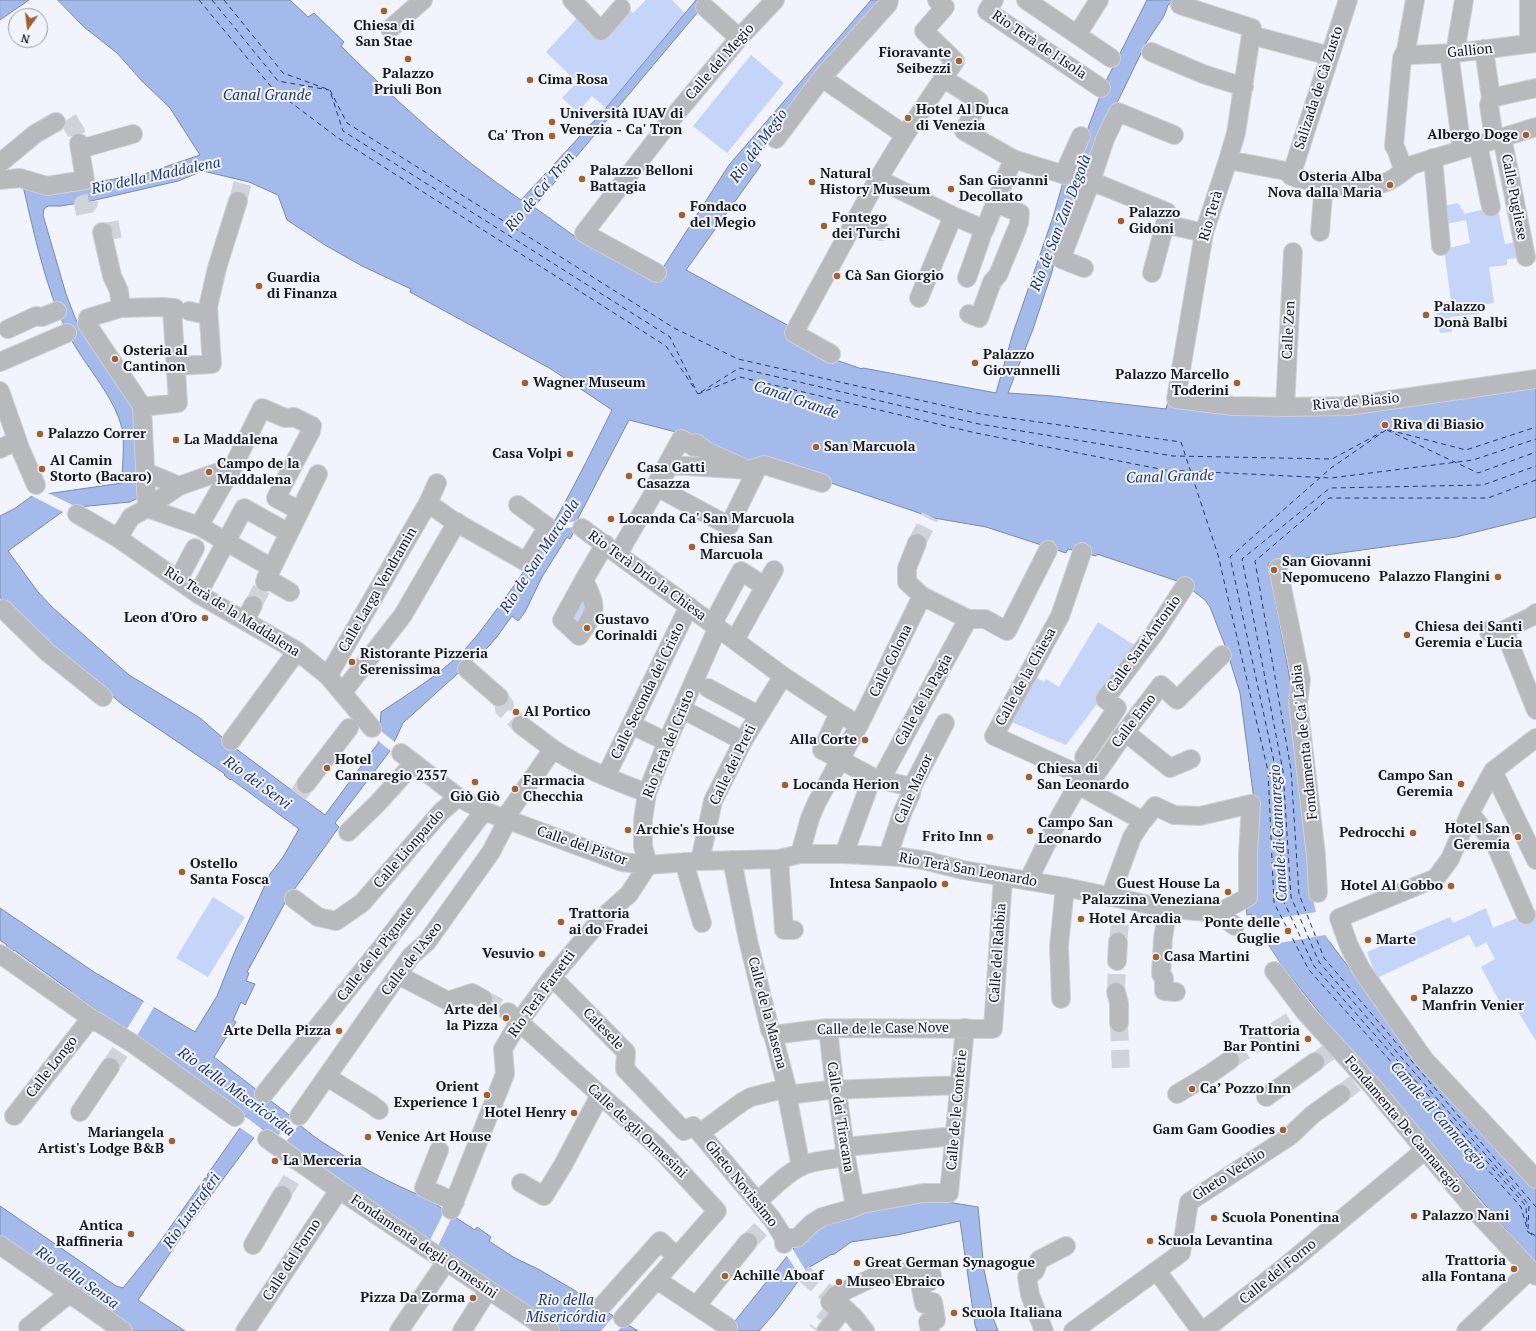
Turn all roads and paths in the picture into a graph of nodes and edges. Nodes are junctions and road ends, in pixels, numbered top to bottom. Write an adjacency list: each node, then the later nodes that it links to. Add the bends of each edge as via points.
1 (423, 0): 16 (street)
2 (775, 0): 19 (street, Calle del Megio)
3 (890, 0): 27 (street)
4 (938, 0): 28 (street, via 945,7 924,31 954,61)
5 (994, 0): 30 (street, Rio Terà de l'Isola, via 987,11)
6 (1026, 0): 18 (street)
7 (1099, 0): 18 (street)
8 (1348, 0): 25 (street, Salizada de Cà Zusto)
9 (1414, 0): 22 (street)
10 (1464, 0): 24 (street)
11 (1529, 0): 20 (street)
12 (578, 2): 15 (street, via 601,31)
13 (1180, 5): 17 (street, via 1252,28)
14 (705, 6): 19 (street)
15 (621, 8)
16 (390, 29)
17 (1251, 34): 25 (street); 29 (street, Rio Terà)
18 (1077, 35): 26 (street)
19 (739, 38): 66 (street, Calle del Megio, via 675,115 589,226)
20 (1532, 44): 21 (street, Gallion)
21 (1484, 49): 24 (street, Gallion); 32 (street)
22 (1406, 50): 24 (street, Gallion, via 1411,55); 45 (street, via 1402,58 1394,146 1400,153 1400,163)
23 (1151, 52): 29 (street, via 1203,74)
24 (1452, 53): 40 (street)
25 (1330, 56): 46 (street, Salizada de Cà Zusto)
26 (1111, 58)
27 (822, 78): 36 (street); 39 (street)
28 (943, 78): 36 (street); 42 (street, via 978,101 964,131)
29 (1244, 87): 43 (street, Rio Terà, via 1236,134)
30 (1100, 88)
31 (1536, 88): 32 (street)
32 (1491, 98): 40 (street)
33 (56, 122): 44 (street, via 36,134)
34 (1536, 127): 40 (street)
35 (133, 134): 47 (street, via 79,146 85,180 48,186 20,178)
36 (905, 135): 48 (street)
37 (1174, 135): 49 (street, via 1118,112 1105,139)
38 (1081, 136): 42 (street, via 1065,175)
39 (776, 139)
40 (1484, 142): 41 (street); 53 (street); 64 (street, Calle Pugliese)
41 (1433, 158): 45 (street, via 1412,165); 62 (street)
42 (1013, 159): 52 (street)
43 (1228, 160): 46 (street, via 1286,171); 61 (street, Rio Terà)
44 (0, 163)
45 (1404, 171): 50 (street, via 1387,182 1363,188)
46 (1291, 176): 50 (street)
47 (0, 180)
48 (878, 180): 54 (street); 55 (street)
49 (1091, 181): 56 (street, via 1167,212); 65 (street, via 1061,259)
50 (1324, 183): 59 (street)
51 (238, 201): 74 (street, via 217,268)
52 (995, 203): 60 (street); 73 (street, via 1020,213 1018,226 998,275 992,282 979,318)
53 (1491, 207)
54 (953, 216): 60 (street); 69 (street)
55 (856, 219): 57 (street); 77 (street, via 794,333)
56 (1165, 224): 61 (street); 67 (street)
57 (881, 231)
58 (102, 232): 70 (street)
59 (1320, 232)
60 (983, 233): 68 (street)
61 (1204, 233): 82 (street, Rio Terà)
62 (1441, 246)
63 (1293, 252): 84 (street, Calle Zen)
64 (1532, 257)
65 (1084, 268)
66 (658, 273)
67 (1152, 273)
68 (967, 278)
69 (919, 298)
70 (121, 308): 71 (street); 83 (street, via 88,318 87,324)
71 (179, 309): 74 (street); 79 (street)
72 (57, 311): 75 (street, via 42,317 36,316)
73 (969, 314)
74 (208, 315): 79 (street, via 212,364)
75 (8, 329)
76 (67, 333): 78 (street)
77 (831, 354)
78 (0, 362)
79 (176, 366): 83 (street, via 178,403)
80 (1536, 379): 84 (street, Riva de Biasio, via 1348,406)
81 (0, 392): 87 (street)
82 (1176, 399): 84 (street, Riva de Biasio, via 1233,406)
83 (142, 406): 88 (street)
84 (1285, 407)
85 (0, 428): 87 (street)
86 (683, 440): 89 (street); 91 (street, via 694,447 696,443 706,451); 97 (street, via 681,439)
87 (9, 444): 95 (street)
88 (145, 463): 96 (street); 100 (street)
89 (670, 465): 91 (street); 97 (street)
90 (234, 467): 96 (street); 101 (street, via 262,408 285,418 294,417 312,426 276,498); 106 (street, via 236,468 219,506 216,504)
91 (750, 470): 94 (street, via 764,465); 97 (street, via 755,472 729,526)
92 (318, 474): 101 (street)
93 (437, 483): 98 (street, Calle Larga Vendramin)
94 (822, 483)
95 (36, 485)
96 (179, 486): 100 (street)
97 (656, 487): 110 (street)
98 (428, 503): 103 (street); 132 (street, Calle Larga Vendramin)
99 (518, 505): 103 (street, via 546,529 526,562)
100 (147, 508): 106 (street); 107 (street, via 132,517)
101 (300, 511): 105 (street)
102 (77, 514): 107 (street, Rio Terà de la Maddalena)
103 (455, 521): 135 (street, via 403,615)
104 (582, 528): 110 (street, Rio Terà Drio la Chiesa)
105 (289, 533): 108 (street, via 244,508); 115 (street)
106 (200, 535): 108 (street); 116 (street)
107 (118, 538): 116 (street, Rio Terà de la Maddalena)
108 (226, 541): 115 (street); 121 (street)
109 (917, 543): 122 (street, via 907,568 907,582)
110 (611, 549): 117 (street); 123 (street, Rio Terà Drio la Chiesa)
111 (1048, 550): 125 (street, via 1007,631 985,619)
112 (1082, 552): 157 (street, Calle de la Chiesa, via 1060,616 994,736)
113 (1278, 568): 180 (street, Fondamenta de Ca' Labia, via 1301,680 1298,703 1313,824)
114 (774, 570): 118 (street)
115 (267, 576): 120 (street)
116 (178, 580): 121 (street, Rio Terà de la Maddalena)
117 (584, 580)
118 (764, 586): 127 (street, Rio Terà Drio la Chiesa, via 741,571); 128 (street)
119 (1185, 586): 157 (street, Calle Sant'Antonio, via 1154,634 1105,699 1117,708)
120 (290, 592)
121 (198, 594): 129 (street, Rio Terà de la Maddalena, via 249,613)
122 (922, 596): 125 (street); 146 (street, Calle Colona)
123 (689, 606): 127 (street, Rio Terà Drio la Chiesa); 145 (street, Calle Seconda del Cristo)
124 (3, 609): 136 (street, via 48,652)
125 (968, 619): 159 (street, Calle de la Pagia)
126 (1534, 619): 139 (street, via 1500,629)
127 (715, 625): 128 (street, Rio Terà Drio la Chiesa); 134 (street, Rio Terà del Cristo)
128 (735, 640): 133 (street, Rio Terà Drio la Chiesa)
129 (297, 651): 132 (street, Rio Terà de la Maddalena); 150 (street)
130 (1222, 655): 148 (street, Calle Emo, via 1177,700 1161,685)
131 (467, 669): 137 (street)
132 (328, 676): 135 (street, Rio Terà de la Maddalena)
133 (783, 676): 140 (street, Rio Terà Drio la Chiesa); 141 (street, Calle dei Preti)
134 (700, 684): 138 (street, Rio Terà del Cristo); 141 (street)
135 (342, 693): 142 (street, Rio Terà de la Maddalena)
136 (103, 697)
137 (499, 697)
138 (682, 709): 151 (street, Rio Terà del Cristo); 152 (street)
139 (1536, 710)
140 (838, 713): 146 (street, Rio Terà Drio la Chiesa); 155 (street, via 822,750)
141 (758, 715): 152 (street, Calle dei Preti)
142 (355, 720): 147 (street, Rio Terà de la Maddalena); 160 (street)
143 (945, 723): 161 (street, Calle Mazor)
144 (521, 725): 153 (street)
145 (632, 725): 151 (street); 158 (street, Calle Seconda del Cristo)
146 (859, 725): 155 (street, Calle Colona)
147 (372, 728)
148 (1125, 732): 154 (street, via 1170,768); 157 (street, Calle Emo, via 1092,780)
149 (1536, 738): 156 (street)
150 (230, 741)
151 (667, 742): 162 (street, Rio Terà del Cristo)
152 (743, 742): 175 (street, Calle dei Preti, via 713,801)
153 (553, 749): 158 (street); 166 (street, Calle de l'Aseo)
154 (1191, 759)
155 (841, 760): 159 (street); 169 (street, Calle Colona, via 810,818)
156 (1493, 771): 165 (street); 174 (street)
157 (1079, 772): 178 (street); 185 (street, via 1143,821 1155,806 1174,816 1200,816 1252,804 1248,897)
158 (606, 776): 162 (street)
159 (876, 779): 161 (street); 170 (street, Calle de la Pagia)
160 (306, 784)
161 (912, 787): 171 (street, Calle Mazor)
162 (647, 793): 176 (street, Rio Terà del Cristo, via 643,846)
163 (458, 796): 164 (street, Calle del Pistor); 168 (street, Calle del Pistor, via 408,758 377,804); 181 (street, Calle Lionpardo, via 440,812 362,903 336,921 318,917)
164 (484, 811): 166 (street, Calle del Pistor); 213 (street, Calle de le Pignate, via 384,944)
165 (1470, 813): 184 (street, via 1496,846); 231 (street, via 1450,859 1436,878 1339,918 1361,969 1424,1059)
166 (510, 820): 176 (street, Calle del Pistor, via 622,862); 193 (street, Calle de l'Aseo, via 491,852 427,942 411,956)
167 (1140, 825): 182 (street, via 1132,838)
168 (348, 832)
169 (800, 854): 170 (street, Rio Terà San Leonardo); 172 (street, Rio Terà San Leonardo)
170 (844, 854): 171 (street, Rio Terà San Leonardo)
171 (888, 856): 177 (street, Rio Terà San Leonardo, via 923,860)
172 (779, 859): 173 (street, Rio Terà San Leonardo); 188 (street, via 784,930)
173 (732, 860): 175 (street, Rio Terà San Leonardo); 205 (street, Calle de la Masena, via 749,947)
174 (1536, 860)
175 (692, 862): 176 (street, Rio Terà San Leonardo); 186 (street)
176 (648, 865): 194 (street, Rio Terà Farsetti, via 629,894 598,922)
177 (1003, 877): 178 (street, Rio Terà San Leonardo); 204 (street, Calle del Rabbia)
178 (1028, 881): 179 (street, Rio Terà San Leonardo)
179 (1065, 887): 182 (street, Rio Terà San Leonardo); 198 (street, via 1059,946)
180 (1318, 893)
181 (294, 900)
182 (1118, 903): 183 (street, Rio Terà San Leonardo)
183 (1168, 908): 185 (street, Rio Terà San Leonardo); 196 (street, via 1161,974 1164,978 1164,991)
184 (1529, 911)
185 (1218, 913): 187 (street)
186 (702, 923)
187 (1235, 926)
188 (794, 930)
189 (1118, 942): 191 (street)
190 (0, 954): 200 (street)
191 (1117, 961)
192 (1274, 971): 228 (street, Fondamenta De Cannaregio, via 1305,1012 1373,1087)
193 (398, 975): 197 (street, via 448,1001 472,994); 209 (street, Calle de l'Aseo)
194 (552, 976): 199 (street, Rio Terà Farsetti); 223 (street, Calesele, via 626,1052 625,1069)
195 (1116, 992): 201 (street)
196 (1176, 992)
197 (483, 999)
198 (1061, 999)
199 (514, 1017): 216 (street, Calle de gli Ormesini); 227 (street, Rio Terà Farsetti, via 504,1049 505,1074 453,1206 424,1188)
200 (91, 1018): 220 (street, Calle Longo); 222 (street, via 124,1046)
201 (1119, 1023)
202 (828, 1028): 203 (street, Calle de le Case Nove); 205 (street, Calle de le Case Nove); 211 (street, Calle dei Tiracana)
203 (964, 1028): 204 (street, Calle de le Case Nove); 210 (street, Calle de le Conterie)
204 (993, 1029)
205 (773, 1035): 212 (street, Calle de la Masena)
206 (1230, 1060): 214 (street)
207 (1315, 1062): 217 (street)
208 (110, 1067): 219 (street)
209 (327, 1077): 218 (street); 221 (street, Calle de l'Aseo)
210 (960, 1085): 211 (street); 224 (street, Calle de le Conterie)
211 (837, 1090): 212 (street); 229 (street, Calle dei Tiracana)
212 (787, 1092): 223 (street, via 751,1097); 230 (street, Calle de la Masena)
213 (264, 1094)
214 (1177, 1094)
215 (1341, 1094): 243 (street, Gheto Vechio, via 1312,1115 1290,1136 1189,1202 1182,1253)
216 (600, 1095): 226 (street, Calle de gli Ormesini); 232 (street, via 544,1196)
217 (1266, 1097)
218 (379, 1110)
219 (80, 1112)
220 (14, 1116)
221 (299, 1116)
222 (236, 1117)
223 (692, 1130): 226 (street); 235 (street, Gheto Novissimo)
224 (954, 1136): 229 (street); 236 (street, Calle de le Conterie, via 950,1193 923,1193)
225 (274, 1143): 233 (street, Fondamenta degli Ormesini, via 299,1164)
226 (657, 1146): 241 (street, Calle de gli Ormesini, via 717,1211)
227 (439, 1150)
228 (1425, 1150): 244 (street, Fondamenta De Cannaregio, via 1479,1215); 264 (street, Calle del Forno, via 1287,1265)
229 (845, 1152): 230 (street); 236 (street, Calle dei Tiracana)
230 (801, 1167): 235 (street)
231 (1536, 1179)
232 (521, 1183)
233 (339, 1190): 242 (street, Fondamenta degli Ormesini); 256 (street, Calle del Forno)
234 (282, 1195): 238 (street)
235 (758, 1201): 236 (street, Gheto Novissimo, via 768,1222 784,1241 797,1238 822,1217)
236 (855, 1207)
237 (748, 1242): 249 (street)
238 (253, 1245)
239 (0, 1246): 247 (street)
240 (1066, 1246): 262 (street, via 1040,1260 1033,1274 1027,1277 1030,1295)
241 (677, 1257): 245 (street, Calle de gli Ormesini); 250 (street, via 660,1241)
242 (446, 1262): 246 (street, Fondamenta degli Ormesini); 257 (street)
243 (1157, 1271): 263 (street, Gheto Vechio); 264 (street)
244 (1533, 1273): 265 (street)
245 (658, 1280): 249 (street); 251 (street, Calle de gli Ormesini)
246 (488, 1290): 253 (street, Fondamenta degli Ormesini); 258 (street)
247 (69, 1294): 254 (street, via 28,1327); 255 (street)
248 (839, 1303): 260 (street)
249 (697, 1305): 252 (street)
250 (601, 1308)
251 (623, 1318)
252 (728, 1327)
253 (542, 1329)
254 (31, 1331)
255 (123, 1331)
256 (245, 1331)
257 (399, 1331)
258 (462, 1331)
259 (826, 1331): 261 (street, via 841,1312 830,1302 836,1294 874,1277 930,1268 932,1276 928,1277 929,1282 920,1284 924,1304 933,1302 936,1320 928,1322)
260 (865, 1331)
261 (930, 1331)
262 (1044, 1331)
263 (1073, 1331)
264 (1202, 1331)
265 (1466, 1331)

